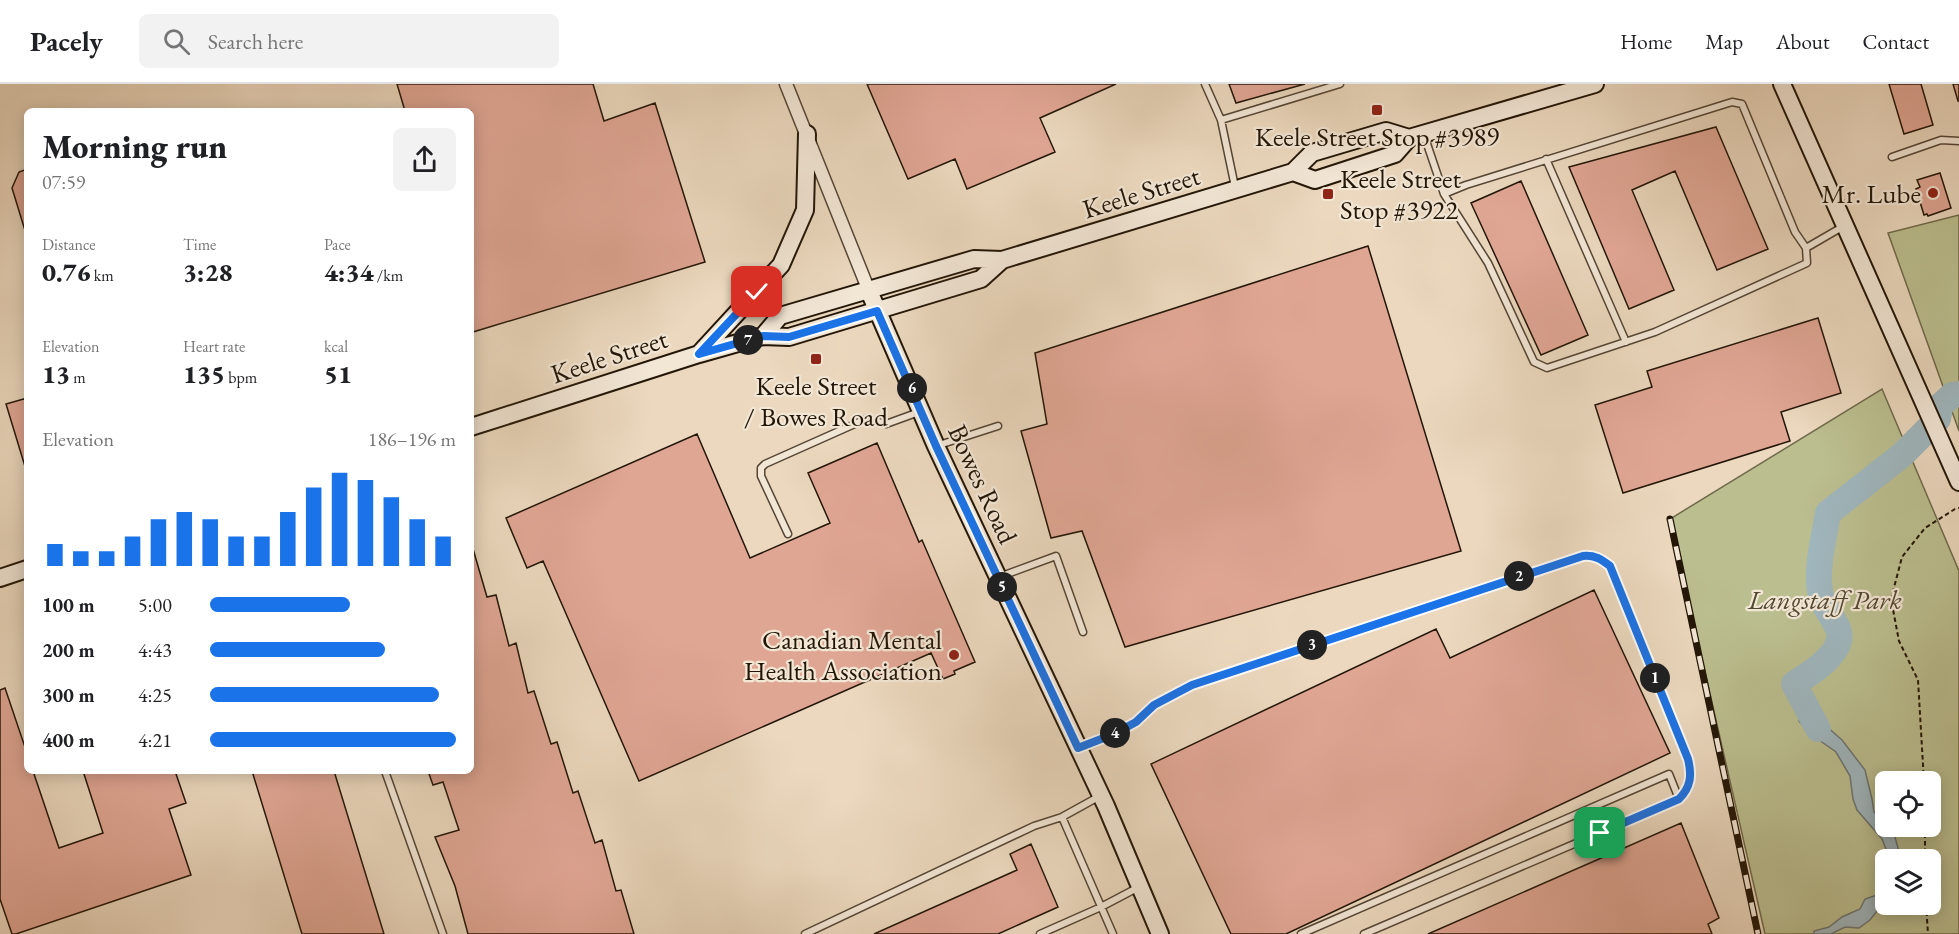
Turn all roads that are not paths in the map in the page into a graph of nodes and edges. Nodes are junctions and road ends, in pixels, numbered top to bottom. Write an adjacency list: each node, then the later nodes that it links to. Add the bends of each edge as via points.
1 (786, 84): 7 (street, Bowes Road)
2 (1205, 84): 6 (lane)
3 (1340, 84): 6 (lane)
4 (1595, 84): 8 (main road, Keele Street)
5 (1782, 84): 15 (main road)
6 (1221, 120): 13 (lane)
7 (807, 134): 18 (street, Bowes Road); 22 (main road, via 805,210 781,265)
8 (1416, 136): 12 (main road, Keele Street, via 1386,131 1312,153); 12 (main road, Keele Street, via 1395,154 1315,180); 14 (lane)
9 (1959, 141): 10 (lane, via 1941,140)
10 (1892, 157)
11 (1546, 159): 14 (lane); 16 (lane, via 1732,102 1742,104 1795,232); 21 (lane)
12 (1293, 172): 13 (main road, Keele Street)
13 (1236, 190): 17 (main road, Keele Street)
14 (1444, 194): 21 (lane, via 1488,263 1534,362 1547,368)
15 (1845, 226): 16 (lane); 27 (main road)
16 (1806, 248): 21 (lane, via 1807,263)
17 (1002, 260): 18 (main road, Keele Street, via 974,259); 19 (main road, Keele Street, via 981,279)
18 (869, 291): 19 (main road, Bowes Road); 20 (main road, Keele Street, via 780,316)
19 (877, 311): 20 (main road, Keele Street, via 789,337); 23 (main road, Bowes Road)
20 (763, 336): 22 (main road, Keele Street)
21 (1626, 342)
22 (699, 354): 24 (main road, Keele Street)
23 (922, 410): 26 (main road, Bowes Road); 28 (lane, via 886,424 866,419 765,464 761,476)
24 (474, 426)
25 (998, 426): 26 (lane)
26 (936, 446): 31 (main road, Bowes Road)
27 (1959, 482)
28 (788, 534)
29 (24, 570): 30 (main road)
30 (0, 578)
31 (998, 578): 32 (lane, via 1056,556); 33 (main road, Bowes Road)
32 (1083, 632)
33 (1078, 748): 35 (main road, Bowes Road); 36 (lane, via 1136,722 1154,705 1192,685 1591,555 1610,566 1688,759 1690,783)
34 (386, 774): 40 (lane)
35 (1101, 796): 37 (lane); 38 (main road, Bowes Road)
36 (1679, 799): 45 (lane, via 1669,774); 46 (lane)
37 (1062, 817): 39 (lane); 41 (lane, via 1034,826)
38 (1140, 886): 39 (lane); 44 (main road, Bowes Road)
39 (1101, 907): 42 (lane); 43 (lane)
40 (443, 934)
41 (805, 934)
42 (1040, 934)
43 (1113, 934)
44 (1160, 934)
45 (1301, 934)
46 (1364, 934)

